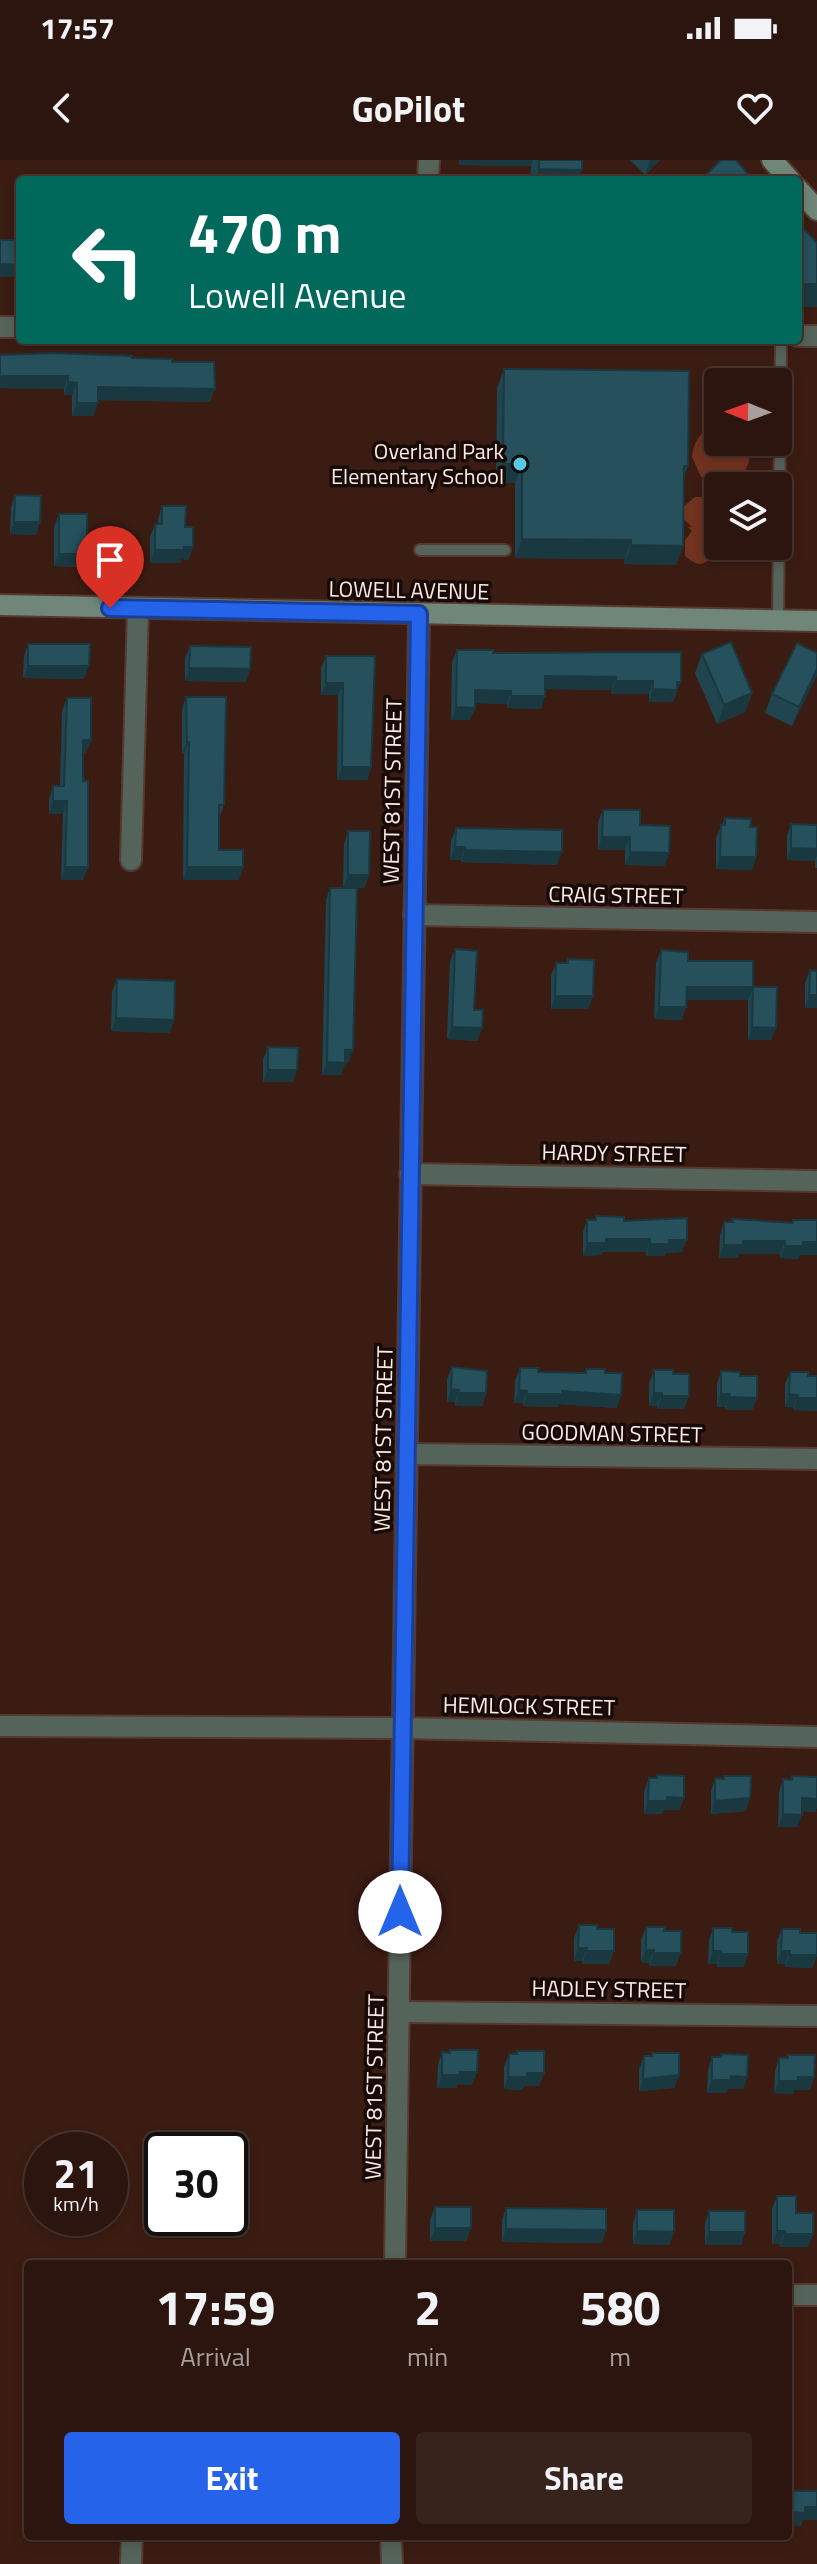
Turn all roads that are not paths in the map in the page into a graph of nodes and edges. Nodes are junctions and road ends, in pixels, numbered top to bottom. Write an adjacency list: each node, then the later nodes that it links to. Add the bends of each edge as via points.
1 (802, 193): 2 (street)
2 (817, 210)
3 (781, 344): 9 (lane)
4 (420, 550): 5 (lane)
5 (505, 550)
6 (0, 605): 7 (street, LOWELL AVENUE)
7 (138, 608): 8 (street, LOWELL AVENUE); 11 (street)
8 (419, 614): 9 (street, LOWELL AVENUE); 12 (street, WEST 81ST STREET)
9 (778, 620): 10 (street, LOWELL AVENUE)
10 (817, 621)
11 (131, 860)
12 (414, 915): 13 (street, CRAIG STREET); 14 (street, WEST 81ST STREET)
13 (817, 922)
14 (410, 1174): 15 (street, HARDY STREET); 16 (street, WEST 81ST STREET)
15 (817, 1181)
16 (407, 1454): 17 (street, GOODMAN STREET); 19 (street, WEST 81ST STREET)
17 (817, 1459)
18 (0, 1726): 19 (street, HEMLOCK STREET)
19 (401, 1728): 20 (street, HEMLOCK STREET); 21 (street, WEST 81ST STREET)
20 (817, 1737)
21 (400, 2012): 22 (street, HADLEY STREET); 23 (street, WEST 81ST STREET)
22 (817, 2016)
23 (395, 2260)
24 (792, 2295): 25 (street)
25 (817, 2295)
26 (132, 2540): 28 (street)
27 (391, 2540): 29 (street)
28 (131, 2564)
29 (394, 2564)

